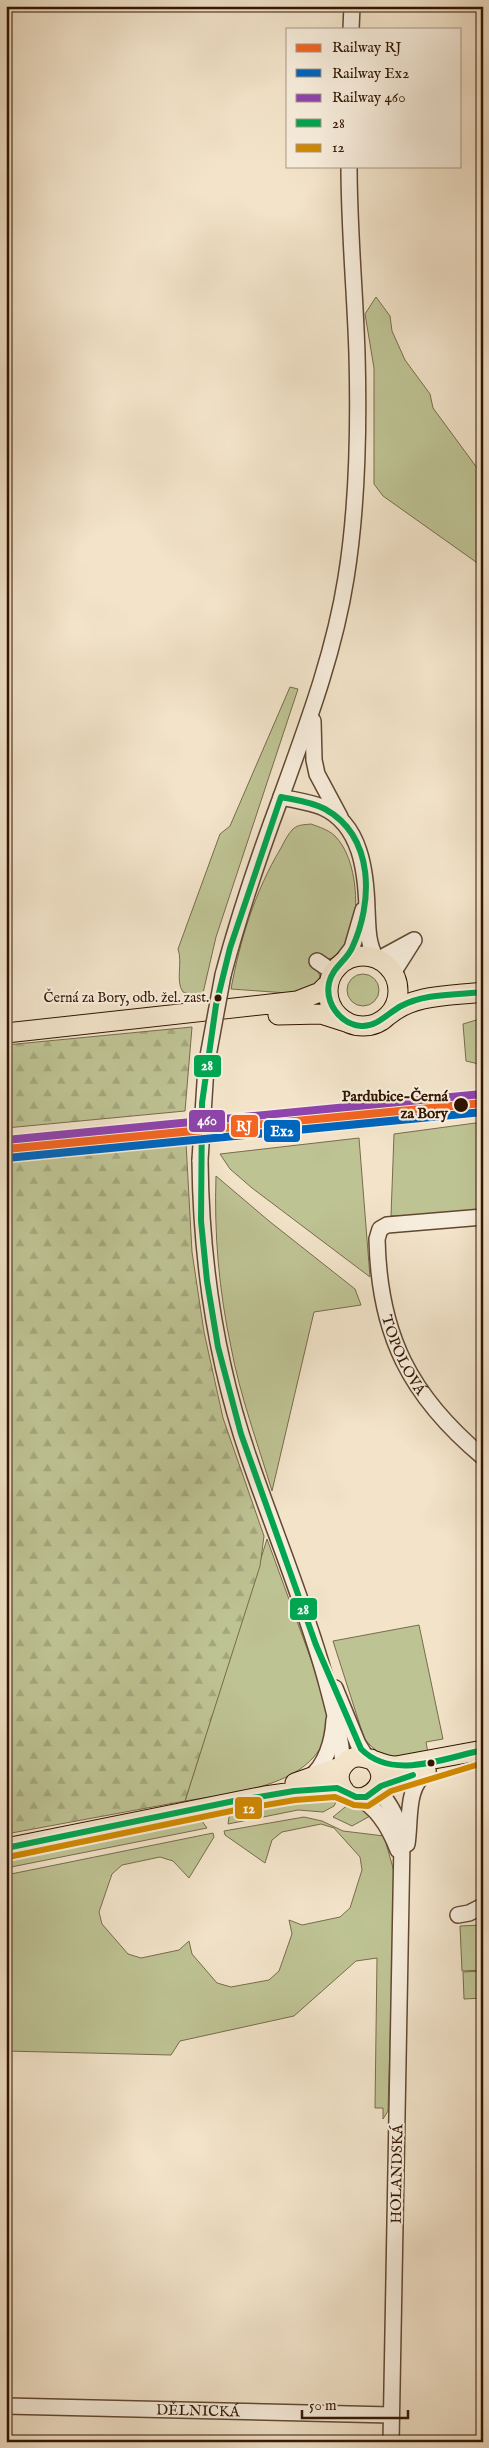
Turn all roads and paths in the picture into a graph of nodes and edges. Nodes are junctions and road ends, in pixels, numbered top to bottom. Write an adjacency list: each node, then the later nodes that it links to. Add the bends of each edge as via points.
1 (352, 6): 2 (street)
2 (351, 28)
3 (349, 168): 4 (street, via 357,352 354,510 346,579)
4 (313, 711): 5 (street); 6 (street, via 317,774)
5 (281, 798): 6 (street, via 319,806); 20 (street, bridge, via 223,976 206,1067 200,1160 205,1261 218,1347 241,1434)
6 (344, 825): 7 (street, via 359,851)
7 (367, 894): 8 (street, via 368,937); 10 (street, via 352,948)
8 (377, 959): 10 (main road, via 355,956); 11 (main road); 11 (street, via 414,940)
9 (317, 961): 10 (street)
10 (334, 973): 15 (main road, via 320,992 298,1001); 16 (main road, via 328,997 332,1008)
11 (394, 975): 12 (main road, via 405,984 417,987); 14 (main road, via 397,1000)
12 (483, 983)
13 (483, 992): 14 (main road, via 410,1002)
14 (386, 1017): 16 (main road, via 368,1025)
15 (105, 1023): 16 (main road, via 305,1013); 17 (main road)
16 (349, 1023)
17 (6, 1033)
18 (483, 1217): 19 (street, TOPOLOVÁ, via 392,1224 382,1227 377,1238 382,1295 400,1358 431,1407)
19 (483, 1458)
20 (316, 1645): 21 (street); 23 (street, via 355,1738)
21 (332, 1704): 24 (street, via 341,1739); 26 (street, via 330,1744 320,1767)
22 (483, 1752): 23 (main road, via 396,1766 385,1766); 25 (main road)
23 (369, 1758): 24 (main road, via 351,1758); 27 (main road, via 378,1766 381,1775)
24 (343, 1766): 26 (main road); 28 (main road, via 339,1778)
25 (431, 1769): 27 (main road); 31 (street, HOLANDSKÁ, via 419,1778 413,1790)
26 (306, 1780): 29 (main road)
27 (377, 1788): 28 (main road, via 366,1797); 31 (street, HOLANDSKÁ, via 391,1806 400,1831)
28 (350, 1794): 29 (main road, via 330,1788); 31 (street, HOLANDSKÁ, via 371,1808 386,1824 398,1852)
29 (234, 1801): 30 (main road)
30 (6, 1848)
31 (403, 1875): 35 (street, HOLANDSKÁ)
32 (483, 1906): 33 (street)
33 (458, 1915)
34 (6, 2406): 35 (street, DĚLNICKÁ)
35 (392, 2415): 36 (street, HOLANDSKÁ)
36 (391, 2442)

